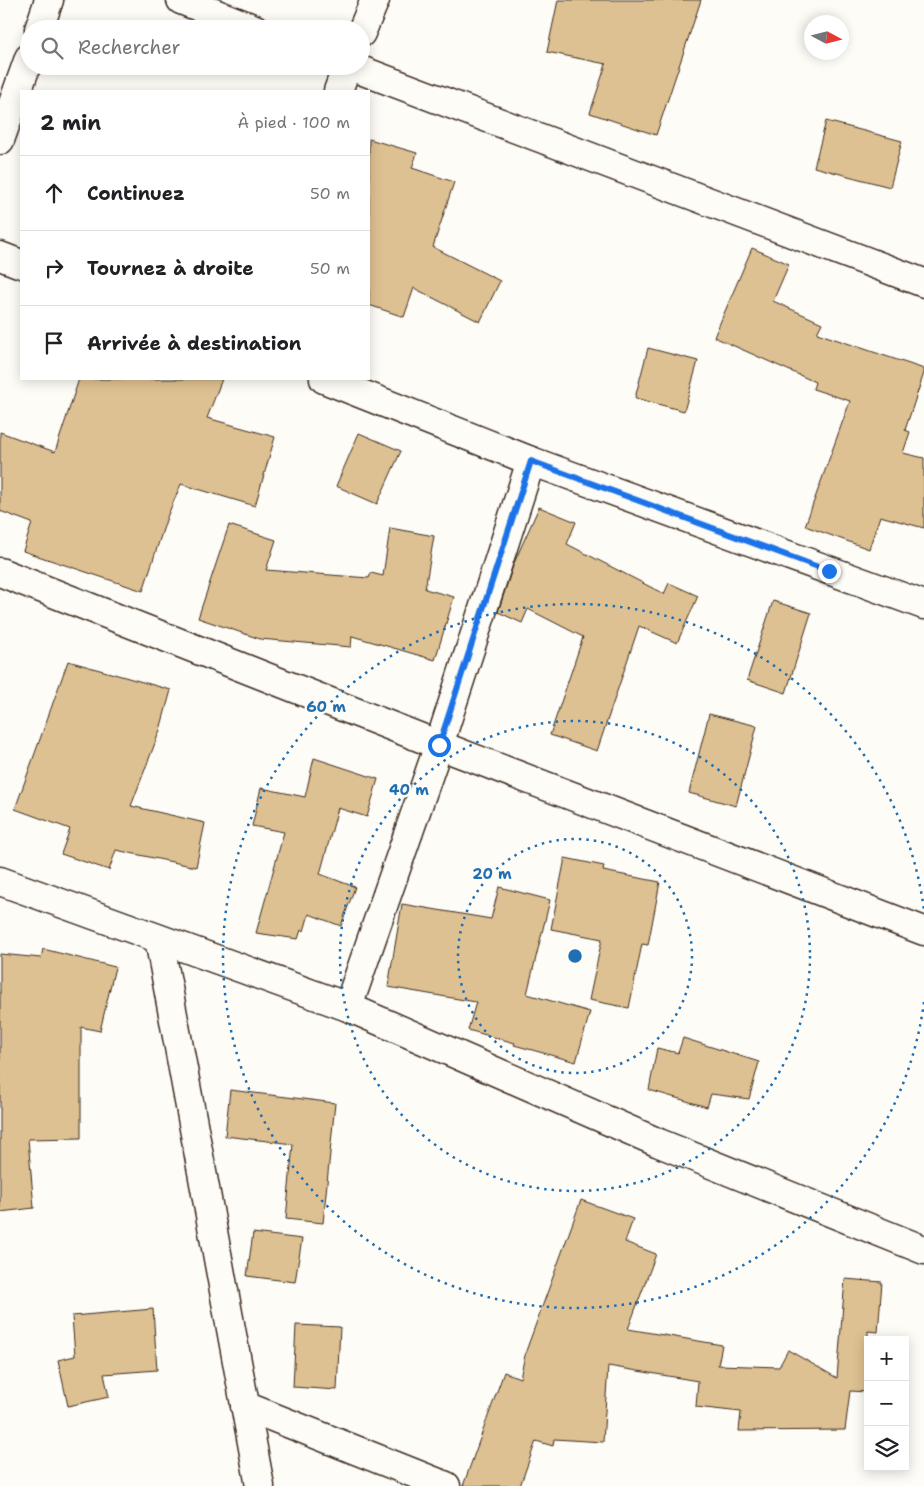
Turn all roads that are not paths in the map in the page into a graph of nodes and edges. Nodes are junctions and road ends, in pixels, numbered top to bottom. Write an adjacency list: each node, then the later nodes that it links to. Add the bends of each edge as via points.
1 (49, 0): 4 (street)
2 (181, 0): 5 (street)
3 (375, 0): 6 (street)
4 (42, 20)
5 (231, 20)
6 (366, 20)
7 (370, 74): 14 (street)
8 (23, 75): 11 (street)
9 (345, 75): 10 (street)
10 (338, 90)
11 (0, 140)
12 (0, 256): 13 (street)
13 (20, 264)
14 (924, 283)
15 (327, 380): 16 (street)
16 (531, 461): 18 (street); 19 (street)
17 (0, 572): 19 (street)
18 (924, 605)
19 (439, 745): 21 (street); 23 (street)
20 (0, 881): 22 (street)
21 (924, 931)
22 (159, 938): 23 (street); 25 (street)
23 (348, 1006): 24 (street, via 659,1143)
24 (924, 1250)
25 (245, 1406): 26 (street); 27 (street)
26 (260, 1486)
27 (446, 1486)

